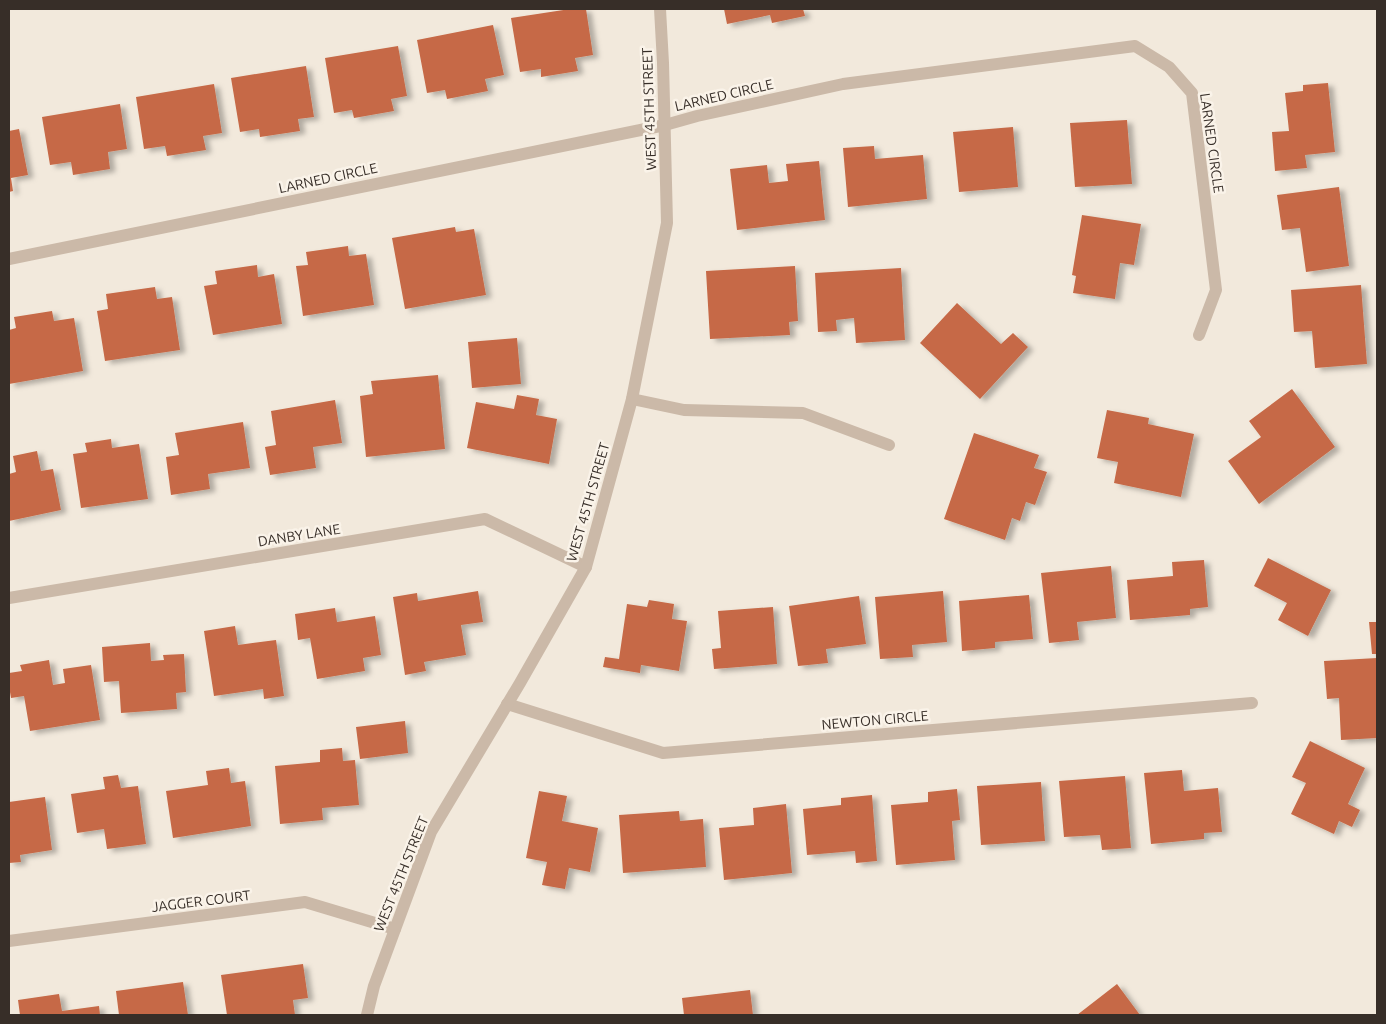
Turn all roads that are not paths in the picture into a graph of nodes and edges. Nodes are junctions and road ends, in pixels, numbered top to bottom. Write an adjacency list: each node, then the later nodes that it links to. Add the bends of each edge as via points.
1 (660, 9): 2 (street, WEST 45TH STREET)
2 (665, 125): 3 (street, LARNED CIRCLE); 4 (street, LARNED CIRCLE, via 843,84 1135,46 1170,67 1192,93 1216,290); 5 (street, WEST 45TH STREET, via 667,224)
3 (9, 259)
4 (1199, 335)
5 (632, 399): 6 (street, via 684,410 803,414); 7 (street, WEST 45TH STREET)
6 (889, 444)
7 (586, 567): 8 (street, DANBY LANE, via 485,519); 10 (street, WEST 45TH STREET)
8 (9, 598)
9 (1252, 703): 10 (street, NEWTON CIRCLE, via 663,754)
10 (507, 704): 11 (street, WEST 45TH STREET, via 431,832)
11 (395, 930): 12 (street, JAGGER COURT, via 305,902); 13 (street, WEST 45TH STREET)
12 (9, 941)
13 (366, 1015)

